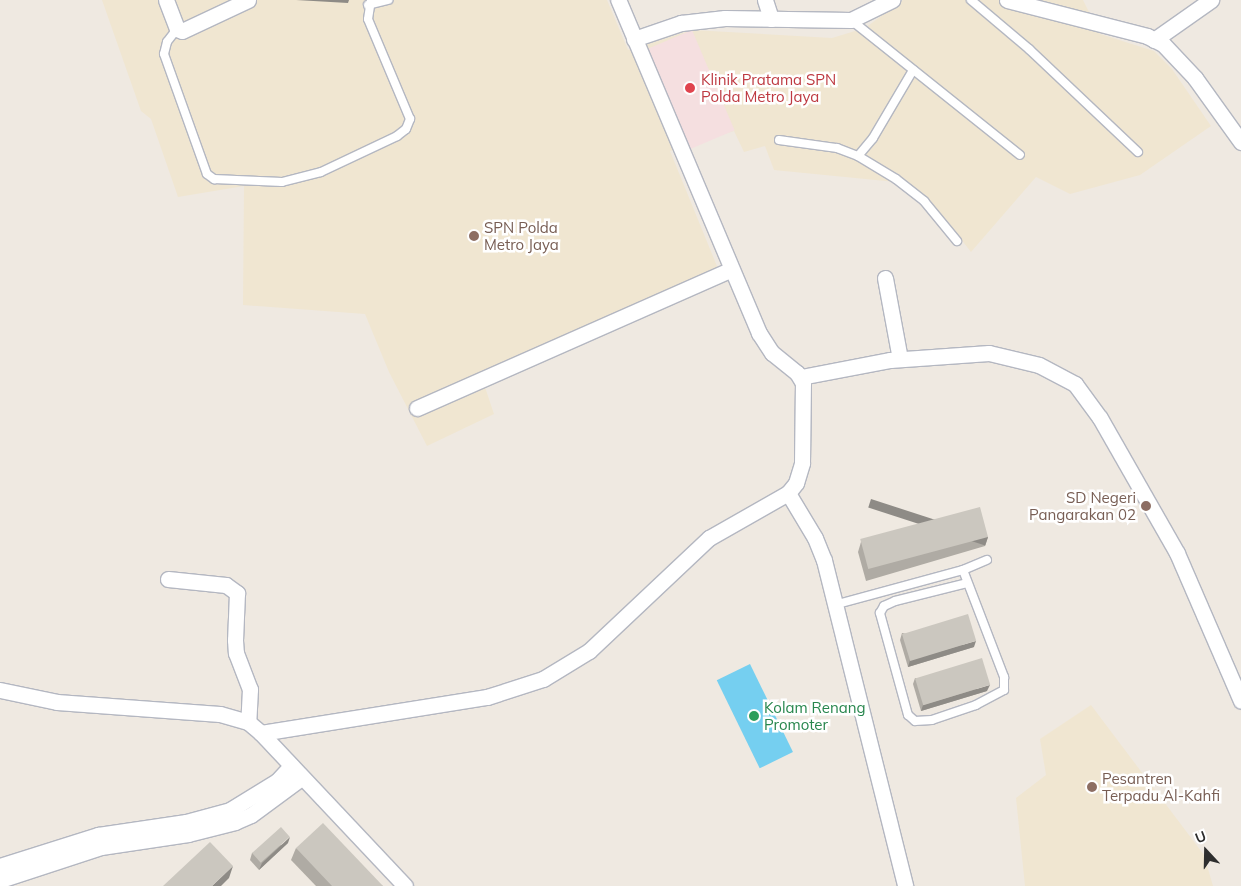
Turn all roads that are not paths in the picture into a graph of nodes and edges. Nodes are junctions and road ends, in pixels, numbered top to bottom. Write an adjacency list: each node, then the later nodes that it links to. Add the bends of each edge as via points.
1 (166, 0): 13 (street)
2 (246, 0): 13 (street, via 189,29)
3 (388, 0): 10 (lane)
4 (618, 0): 14 (street)
5 (765, 0): 11 (street)
6 (971, 0): 19 (lane, via 1029,49)
7 (1007, 0): 15 (street)
8 (1211, 0): 15 (street)
9 (888, 1): 12 (street)
10 (370, 2): 13 (lane, via 368,20 410,119 406,129 321,172 282,182 214,179 207,174 164,54 167,42)
11 (770, 19): 12 (street); 14 (street, via 703,20)
12 (851, 20): 16 (lane)
13 (177, 29)
14 (634, 39): 23 (street)
15 (1154, 40): 18 (street, via 1178,57)
16 (913, 70): 20 (lane); 21 (lane, via 873,138)
17 (779, 140): 21 (lane, via 837,148)
18 (1241, 142)
19 (1138, 152)
20 (1020, 155)
21 (858, 156): 22 (lane, via 896,178 924,201)
22 (957, 241)
23 (730, 270): 26 (street, via 765,344); 27 (street)
24 (885, 278): 25 (street)
25 (900, 359): 26 (street); 35 (street, via 989,353 1039,365 1075,384 1100,418 1177,553)
26 (800, 377): 28 (street, via 804,389 802,464 796,483)
27 (417, 408)
28 (788, 493): 33 (street, via 820,548); 37 (street, via 709,538 608,635 589,651 543,678 486,697)
29 (987, 560): 30 (lane)
30 (963, 570): 32 (lane); 33 (lane)
31 (168, 579): 36 (street, via 226,585 237,593 236,647 250,690)
32 (967, 583): 32 (lane, via 1004,677 1004,690 976,705 932,720 915,721 908,714 880,613 884,606 895,601)
33 (834, 605): 44 (street)
34 (0, 690): 36 (street, via 57,702 198,712)
35 (1241, 701)
36 (248, 722): 37 (street)
37 (261, 733): 38 (street)
38 (291, 766): 39 (street); 40 (street, via 278,781 230,810)
39 (301, 778): 40 (street, via 251,815 235,822 188,834); 43 (street)
40 (119, 837): 41 (street); 42 (street)
41 (0, 866)
42 (0, 880)
43 (404, 886)
44 (905, 886)

